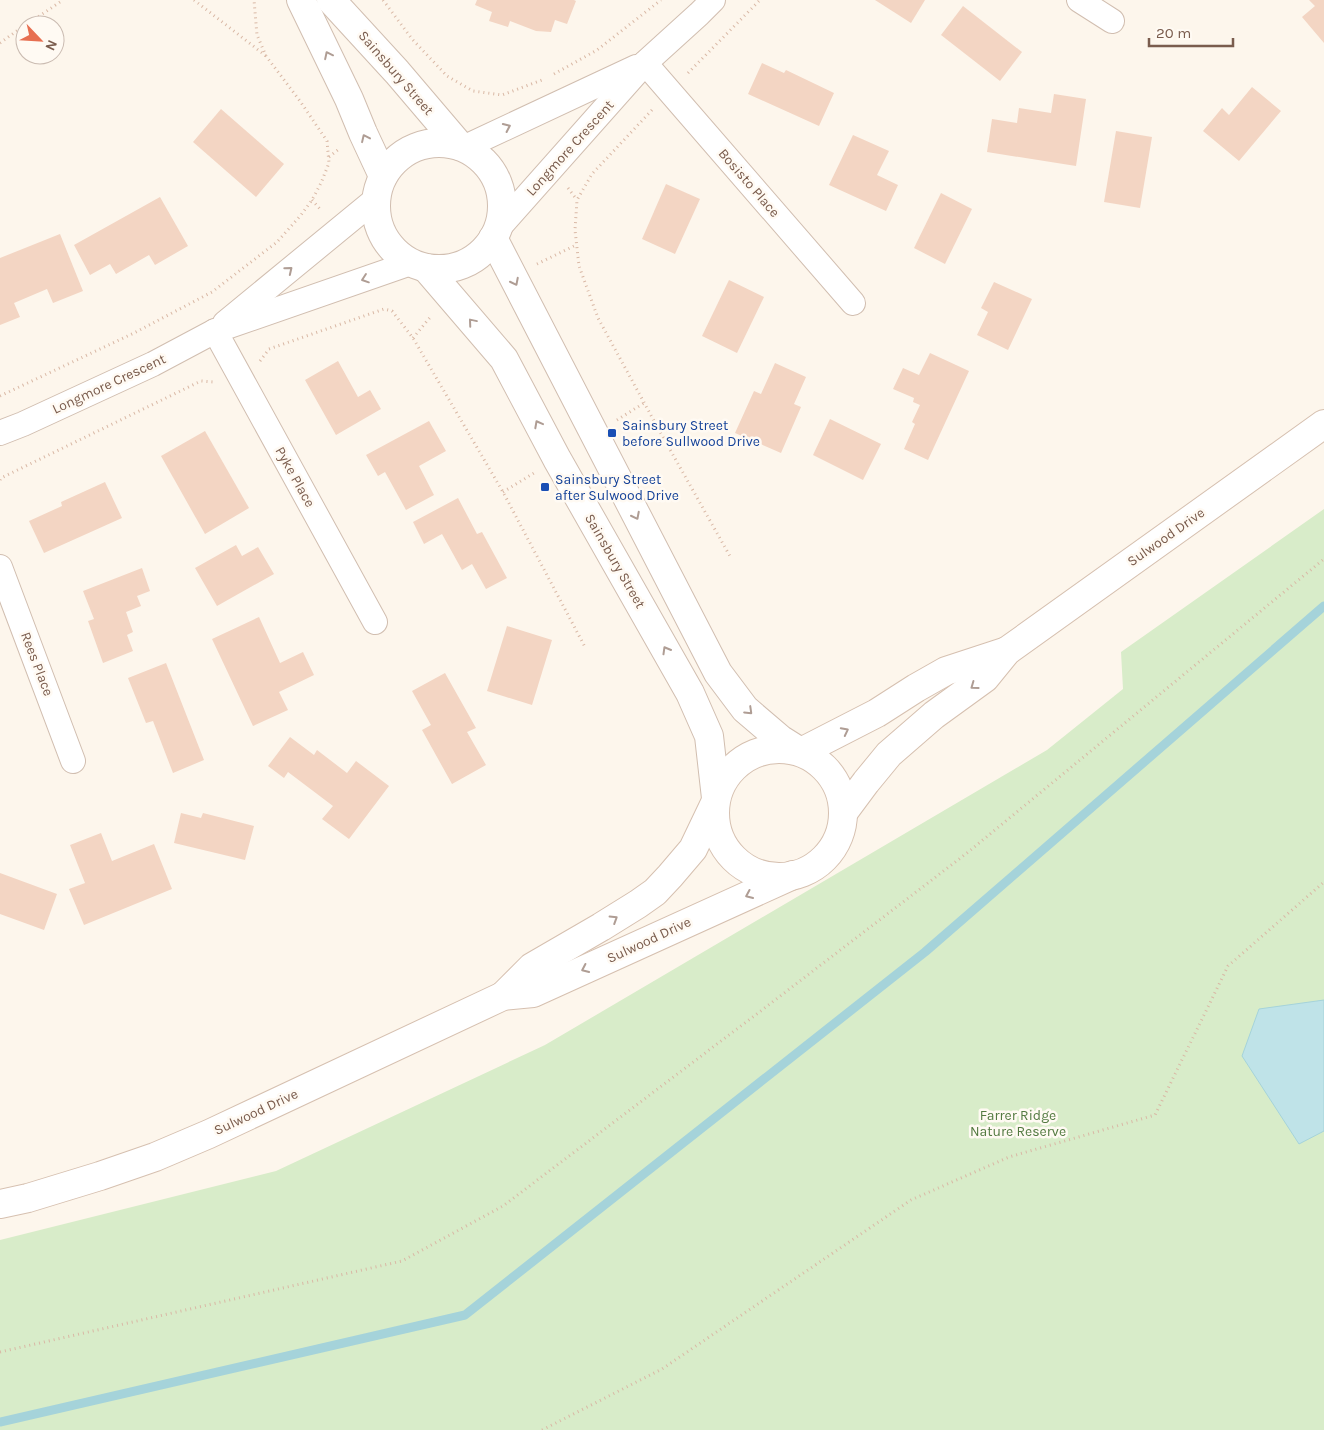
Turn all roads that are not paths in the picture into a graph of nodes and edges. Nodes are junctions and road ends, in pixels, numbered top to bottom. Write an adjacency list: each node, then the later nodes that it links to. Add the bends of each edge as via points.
1 (301, 0): 8 (main road, one-way to 1, via 349,99)
2 (332, 0): 7 (main road, Sainsbury Street)
3 (712, 0): 6 (street, Longmore Crescent)
4 (1079, 0): 5 (street)
5 (1112, 21)
6 (645, 64): 7 (street, Longmore Crescent, one-way to 6); 9 (street, Longmore Crescent); 11 (street, Bosisto Place)
7 (462, 147): 8 (main road, via 425,144 408,150 394,161); 9 (main road, via 480,158 493,174 500,192 501,212)
8 (380, 187): 10 (main road, via 377,218 384,236 395,252); 12 (street, Longmore Crescent, one-way to 8)
9 (494, 235): 10 (main road, via 480,253 464,264 445,269); 18 (main road, one-way to 18, via 718,674 745,709)
10 (419, 265): 12 (street, Longmore Crescent, one-way to 12); 20 (main road, Sainsbury Street, one-way to 10, via 709,736 690,693 504,360)
11 (853, 303)
12 (215, 331): 14 (street, Longmore Crescent, via 153,364); 16 (street, Pyke Place)
13 (1324, 424): 17 (main road, Sulwood Drive)
14 (0, 433)
15 (0, 567): 19 (street, Rees Place)
16 (375, 622)
17 (1008, 650): 18 (main road, Sulwood Drive, one-way to 17, via 878,713 946,671); 21 (main road, Sulwood Drive, one-way to 21, via 985,678 934,715 889,754)
18 (800, 752): 20 (main road, via 784,748 754,753 730,771); 21 (main road, via 827,770 842,798)
19 (74, 761)
20 (716, 801): 22 (main road, via 718,834 735,859 762,874); 23 (main road, Sulwood Drive, one-way to 20, via 532,967 655,892 693,849)
21 (843, 813): 22 (main road, via 841,831 834,846 809,869)
22 (793, 875): 23 (main road, Sulwood Drive, one-way to 23, via 533,993)
23 (503, 996): 24 (main road, Sulwood Drive, via 155,1157)
24 (0, 1204)

